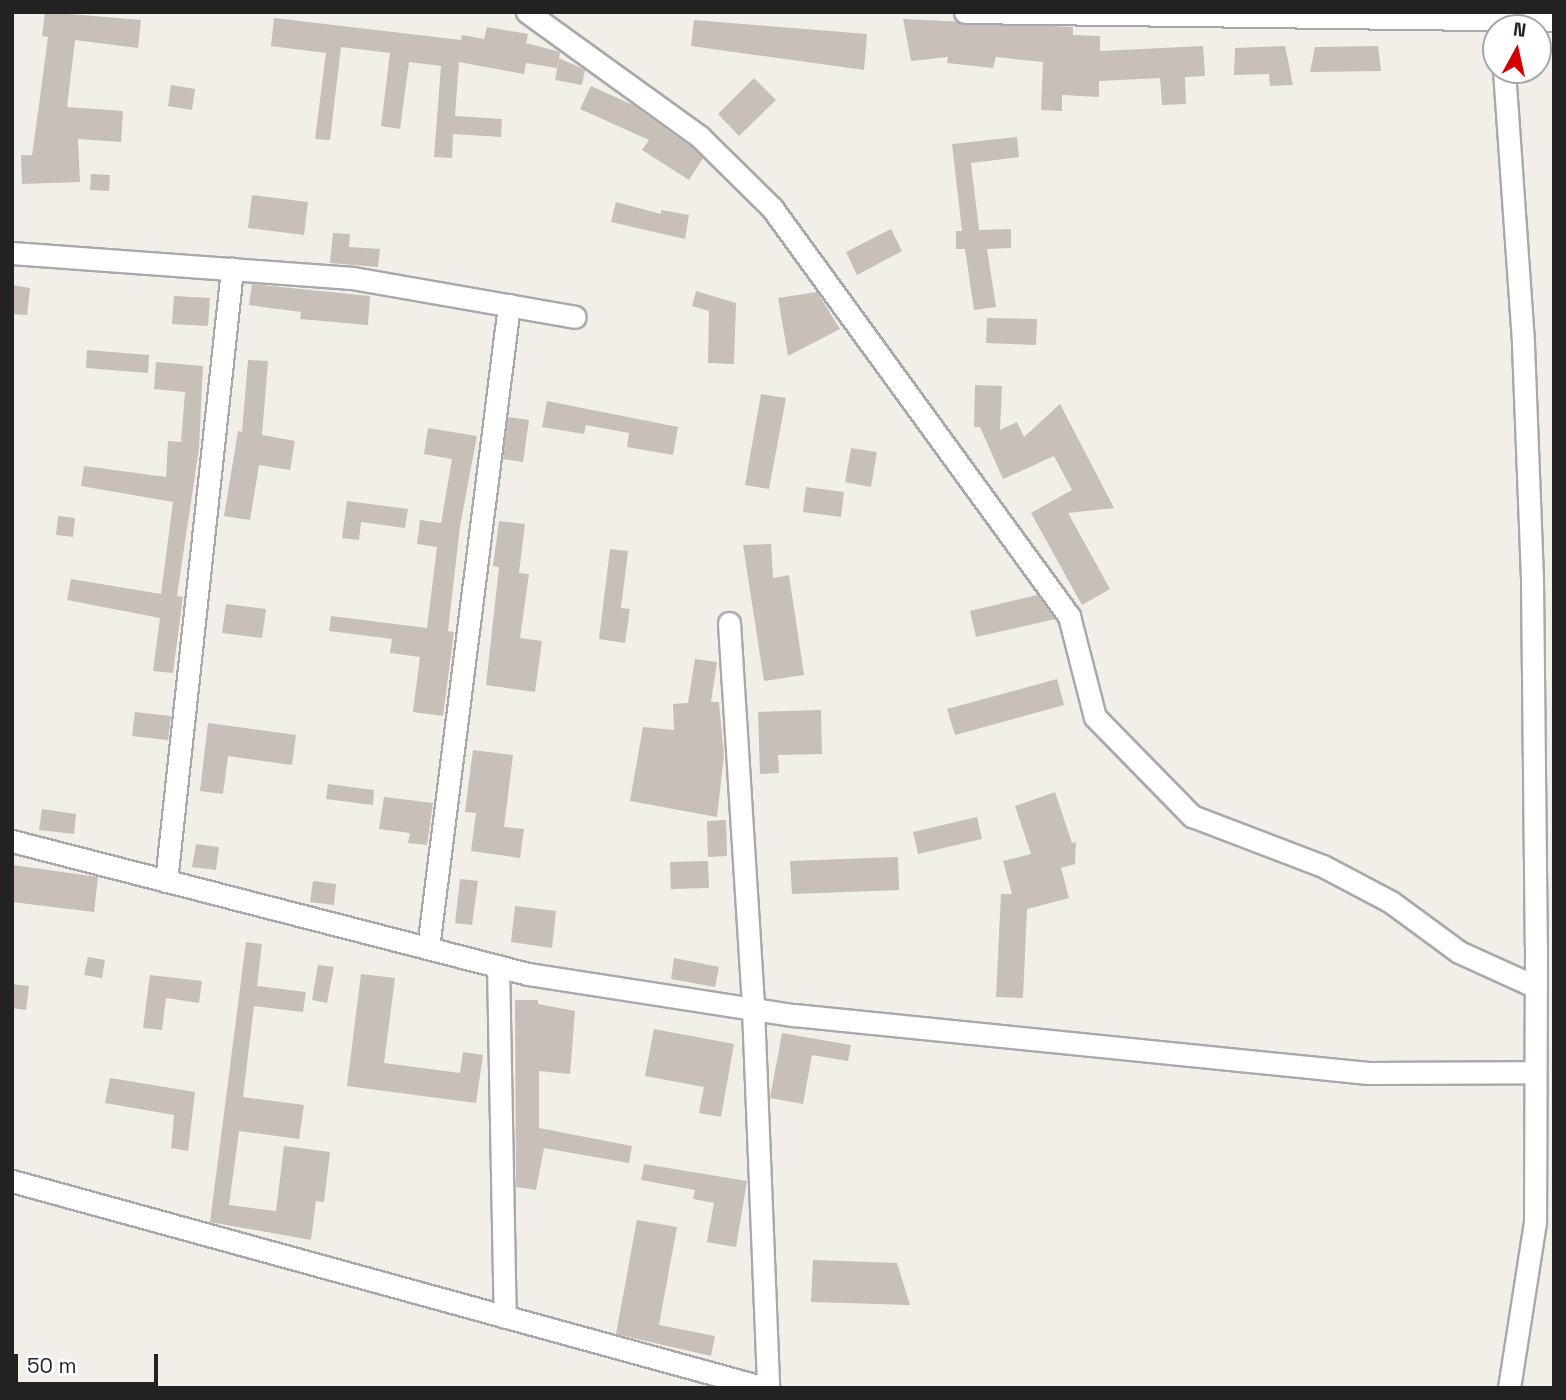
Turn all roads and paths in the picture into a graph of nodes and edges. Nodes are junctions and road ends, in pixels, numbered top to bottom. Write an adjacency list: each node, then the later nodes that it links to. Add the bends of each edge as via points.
1 (527, 12): 14 (street, via 700,137 772,208 1069,616 1095,717 1192,816 1323,866 1391,902 1459,952)
2 (965, 12): 3 (street)
3 (1482, 20)
4 (1505, 84): 14 (street, via 1523,344 1531,566)
5 (12, 253): 6 (street)
6 (232, 269): 7 (street, via 352,278); 11 (street)
7 (509, 305): 8 (street); 12 (street)
8 (575, 317)
9 (729, 622): 15 (street)
10 (12, 841): 11 (street)
11 (166, 881): 12 (street)
12 (428, 948): 13 (street)
13 (498, 966): 15 (street); 18 (street)
14 (1534, 986): 16 (street)
15 (753, 1009): 16 (street, via 1368,1073); 19 (street)
16 (1532, 1072): 20 (street, via 1535,1222)
17 (12, 1181): 18 (street)
18 (505, 1317): 19 (street)
19 (766, 1388)
20 (1509, 1388)

